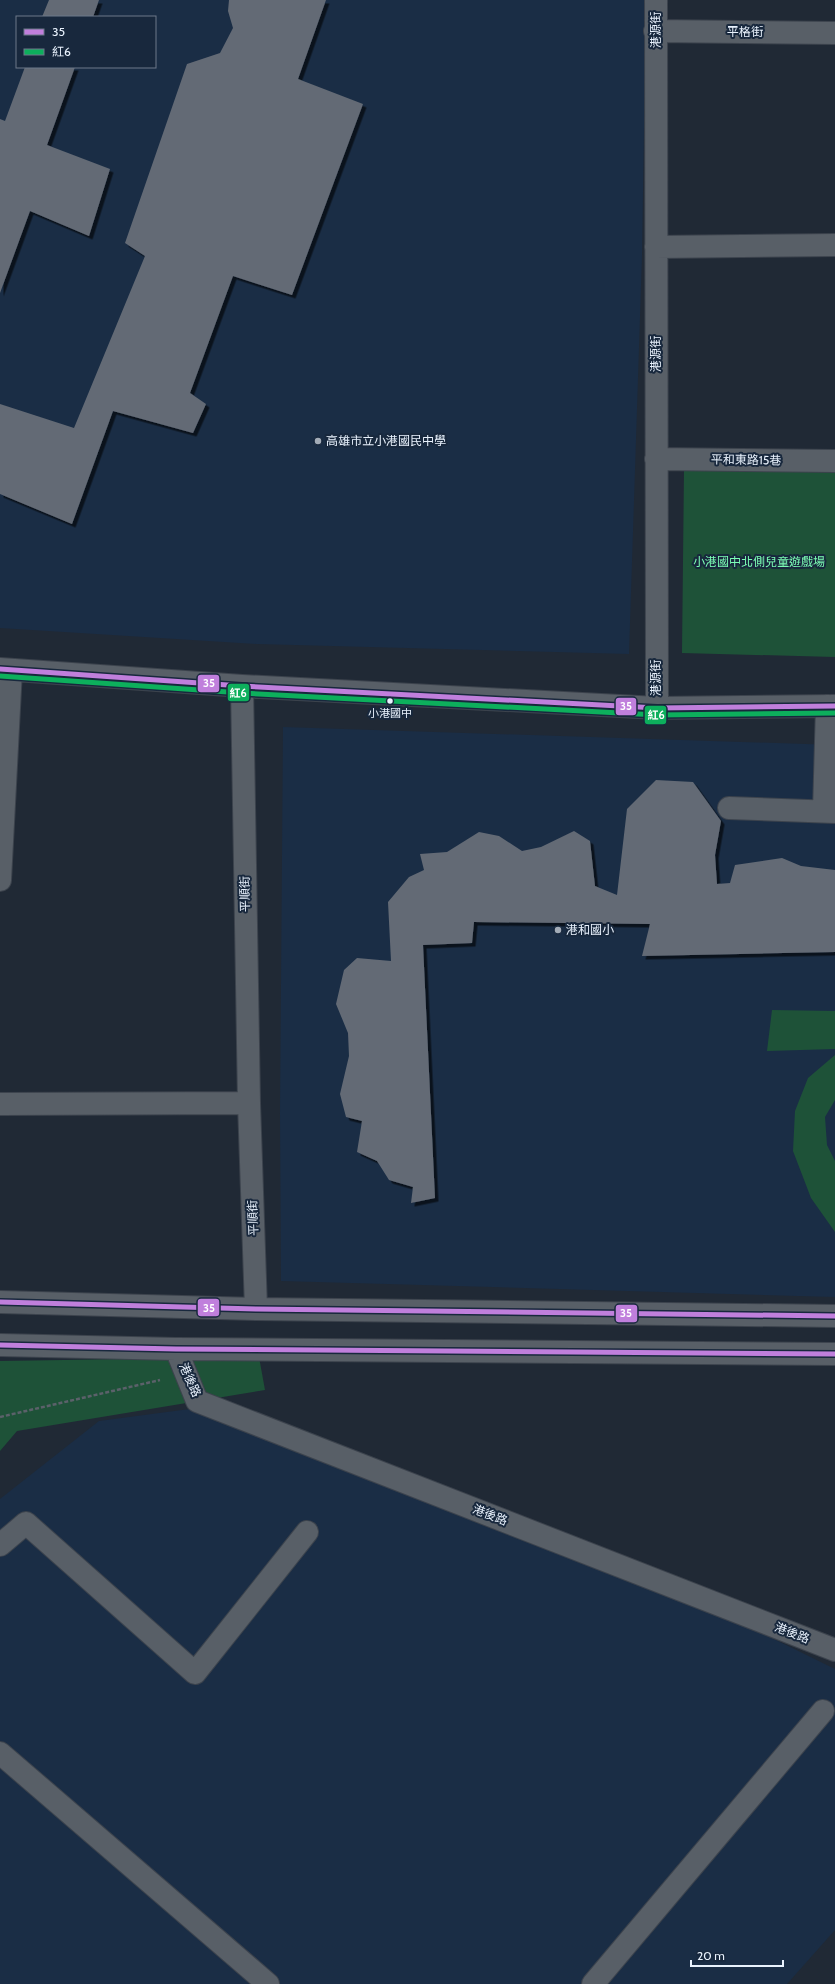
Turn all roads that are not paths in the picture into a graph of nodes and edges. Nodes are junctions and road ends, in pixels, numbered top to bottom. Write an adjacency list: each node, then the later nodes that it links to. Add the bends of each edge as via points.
1 (656, 0): 2 (street, 港源街)
2 (656, 32): 3 (street, 平格街); 5 (street, 港源街)
3 (835, 33)
4 (835, 245): 5 (street)
5 (656, 248): 6 (street, 港源街)
6 (656, 458): 7 (street, 平和東路15巷); 11 (street, 港源街)
7 (835, 461)
8 (6, 669): 9 (street); 14 (street)
9 (242, 686): 11 (street); 15 (street, 平順街)
10 (831, 706): 11 (street); 13 (street)
11 (657, 708)
12 (729, 808): 13 (street)
13 (829, 812)
14 (0, 880)
15 (249, 1103): 16 (street); 18 (street, 平順街)
16 (0, 1104)
17 (0, 1302): 18 (street)
18 (256, 1309): 19 (street)
19 (835, 1316)
20 (0, 1345): 21 (street)
21 (176, 1349): 22 (street); 25 (street, 港後路, via 197,1401)
22 (835, 1354)
23 (307, 1532): 24 (street, via 195,1673 26,1523)
24 (0, 1545)
25 (835, 1650)
26 (823, 1711): 29 (street)
27 (0, 1754): 28 (street)
28 (268, 1984)
29 (593, 1984)

